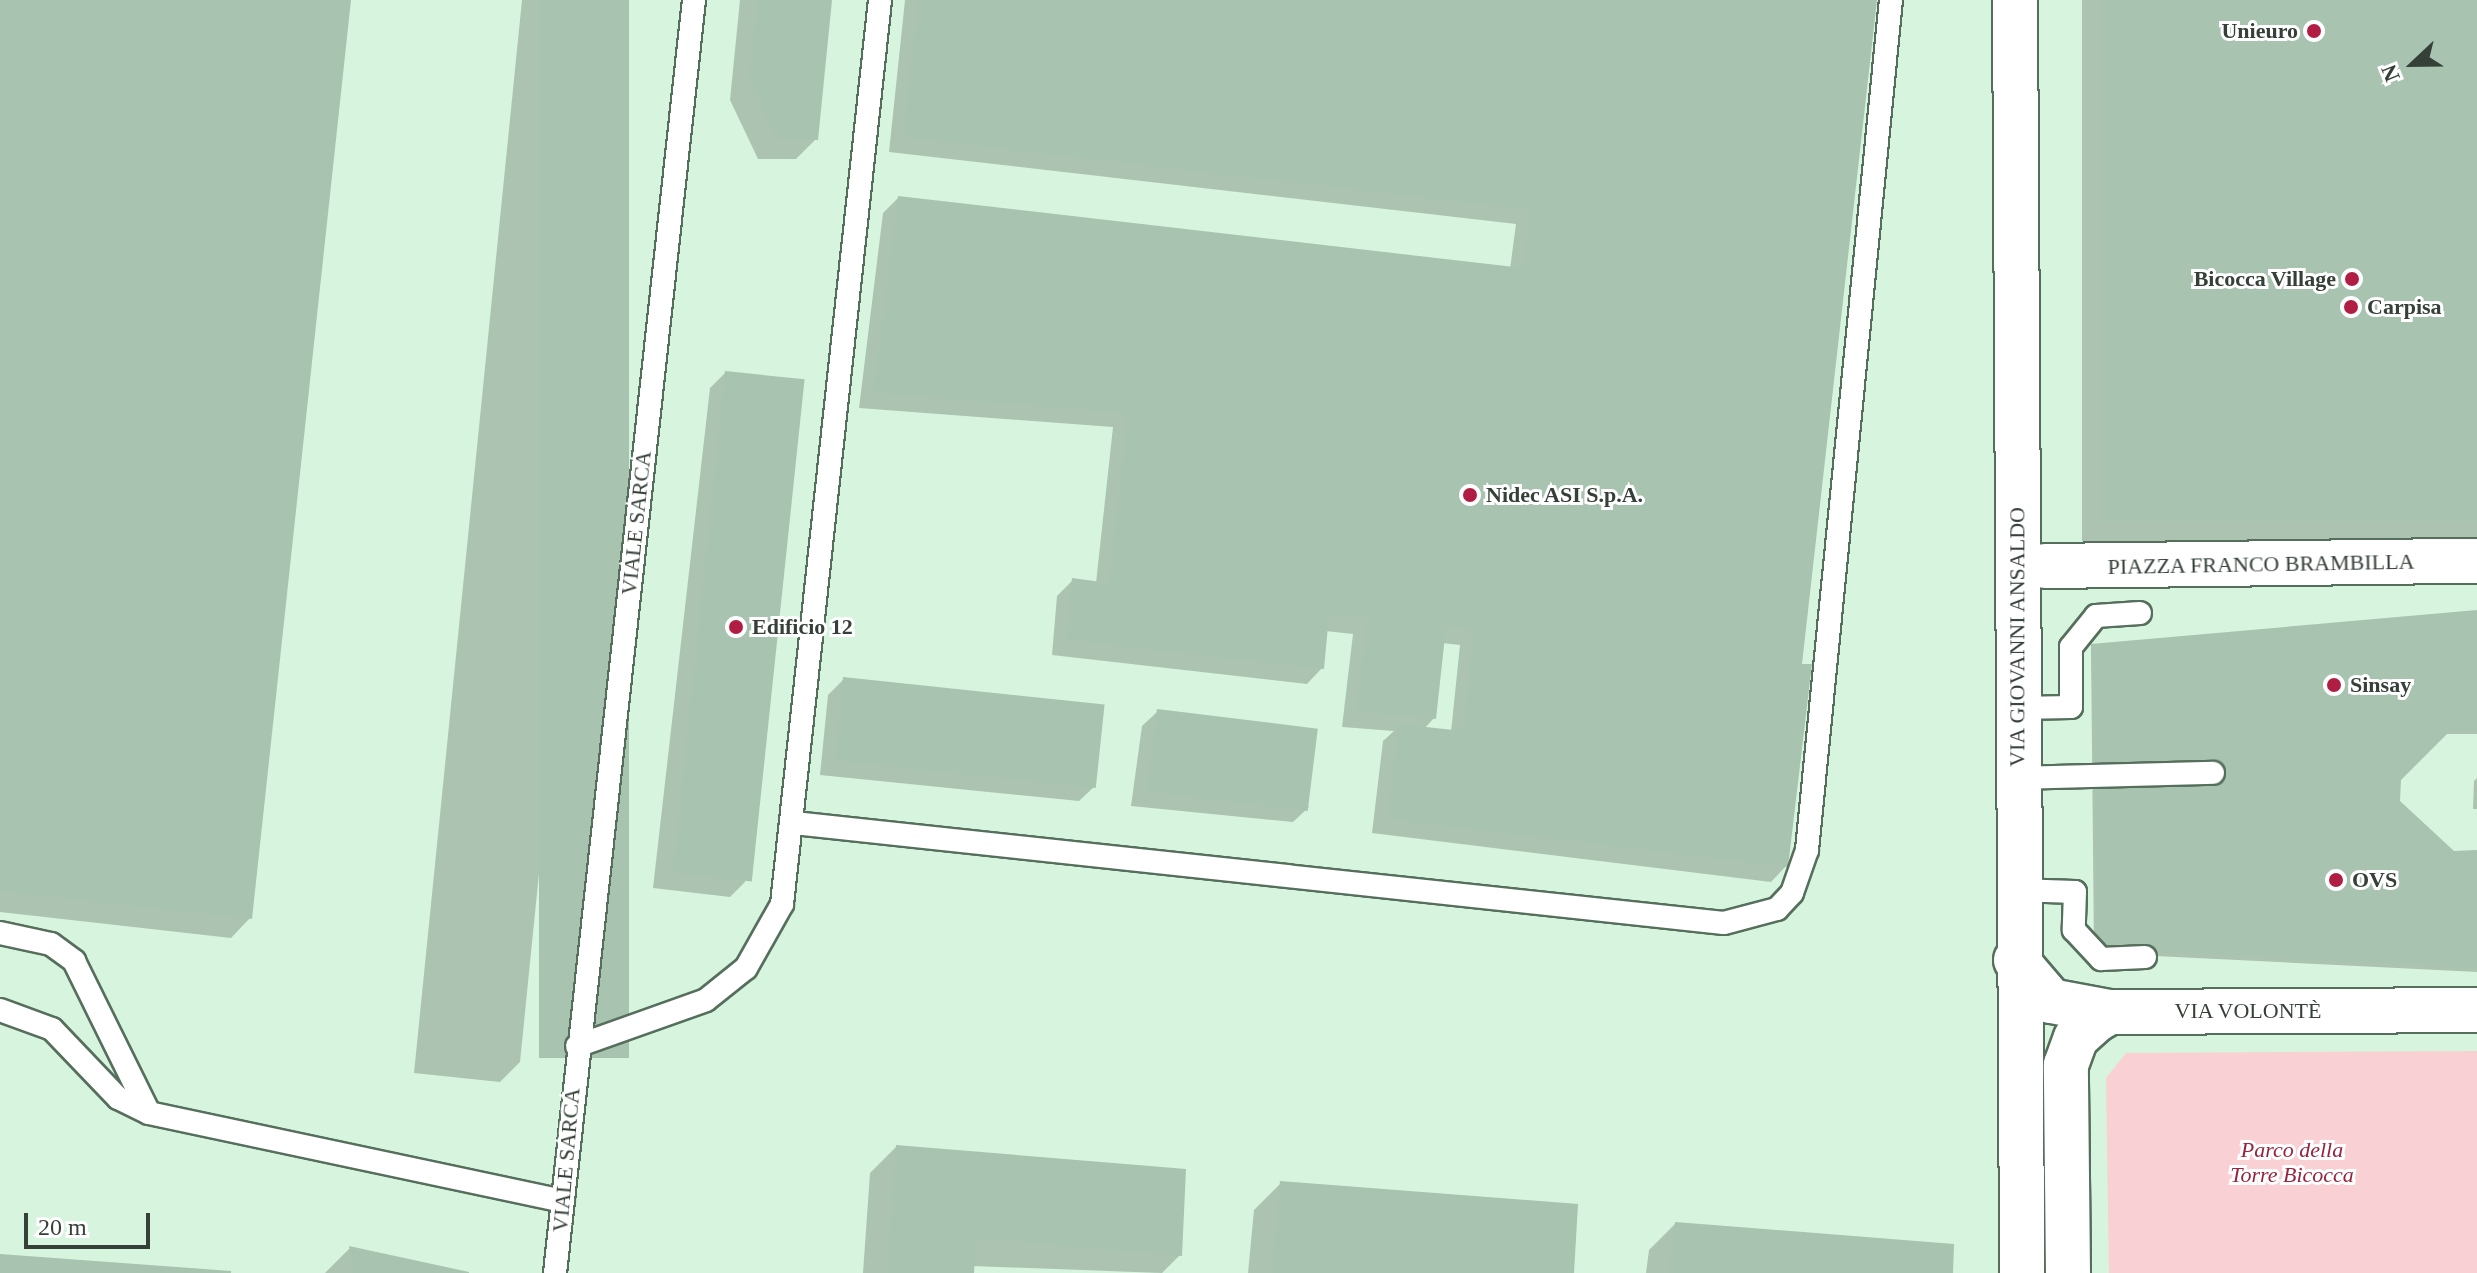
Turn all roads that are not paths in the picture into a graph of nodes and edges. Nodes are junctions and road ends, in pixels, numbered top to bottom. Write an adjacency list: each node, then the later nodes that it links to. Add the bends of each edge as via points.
1 (694, 0): 19 (lane, VIALE SARCA)
2 (880, 0): 11 (lane)
3 (1891, 0): 11 (lane, via 1807,850 1797,883 1777,909 1724,923)
4 (2015, 0): 8 (street, VIA GIOVANNI ANSALDO)
5 (2477, 561): 6 (street, PIAZZA FRANCO BRAMBILLA)
6 (2045, 566)
7 (2140, 613): 8 (lane, via 2096,616 2071,647 2071,707)
8 (2017, 708): 10 (street, VIA GIOVANNI ANSALDO)
9 (2213, 773): 10 (lane)
10 (2017, 778): 12 (street, VIA GIOVANNI ANSALDO)
11 (794, 823): 19 (lane, via 782,904 746,968 685,1011)
12 (2016, 890): 14 (lane, via 2075,892 2074,930 2101,959); 15 (street, VIA GIOVANNI ANSALDO)
13 (0, 933): 20 (lane, via 51,944 74,961)
14 (2145, 957)
15 (2016, 960): 18 (street, VIA VOLONTÈ, via 2051,1001); 23 (street, VIA GIOVANNI ANSALDO)
16 (0, 1010): 20 (lane, via 52,1029 118,1098)
17 (2477, 1010): 18 (street, VIA VOLONTÈ)
18 (2110, 1012): 24 (street, via 2076,1038 2065,1084)
19 (577, 1046): 21 (lane, VIALE SARCA)
20 (149, 1113): 21 (lane)
21 (563, 1201): 22 (lane, VIALE SARCA)
22 (555, 1273)
23 (2022, 1273)
24 (2068, 1273)

